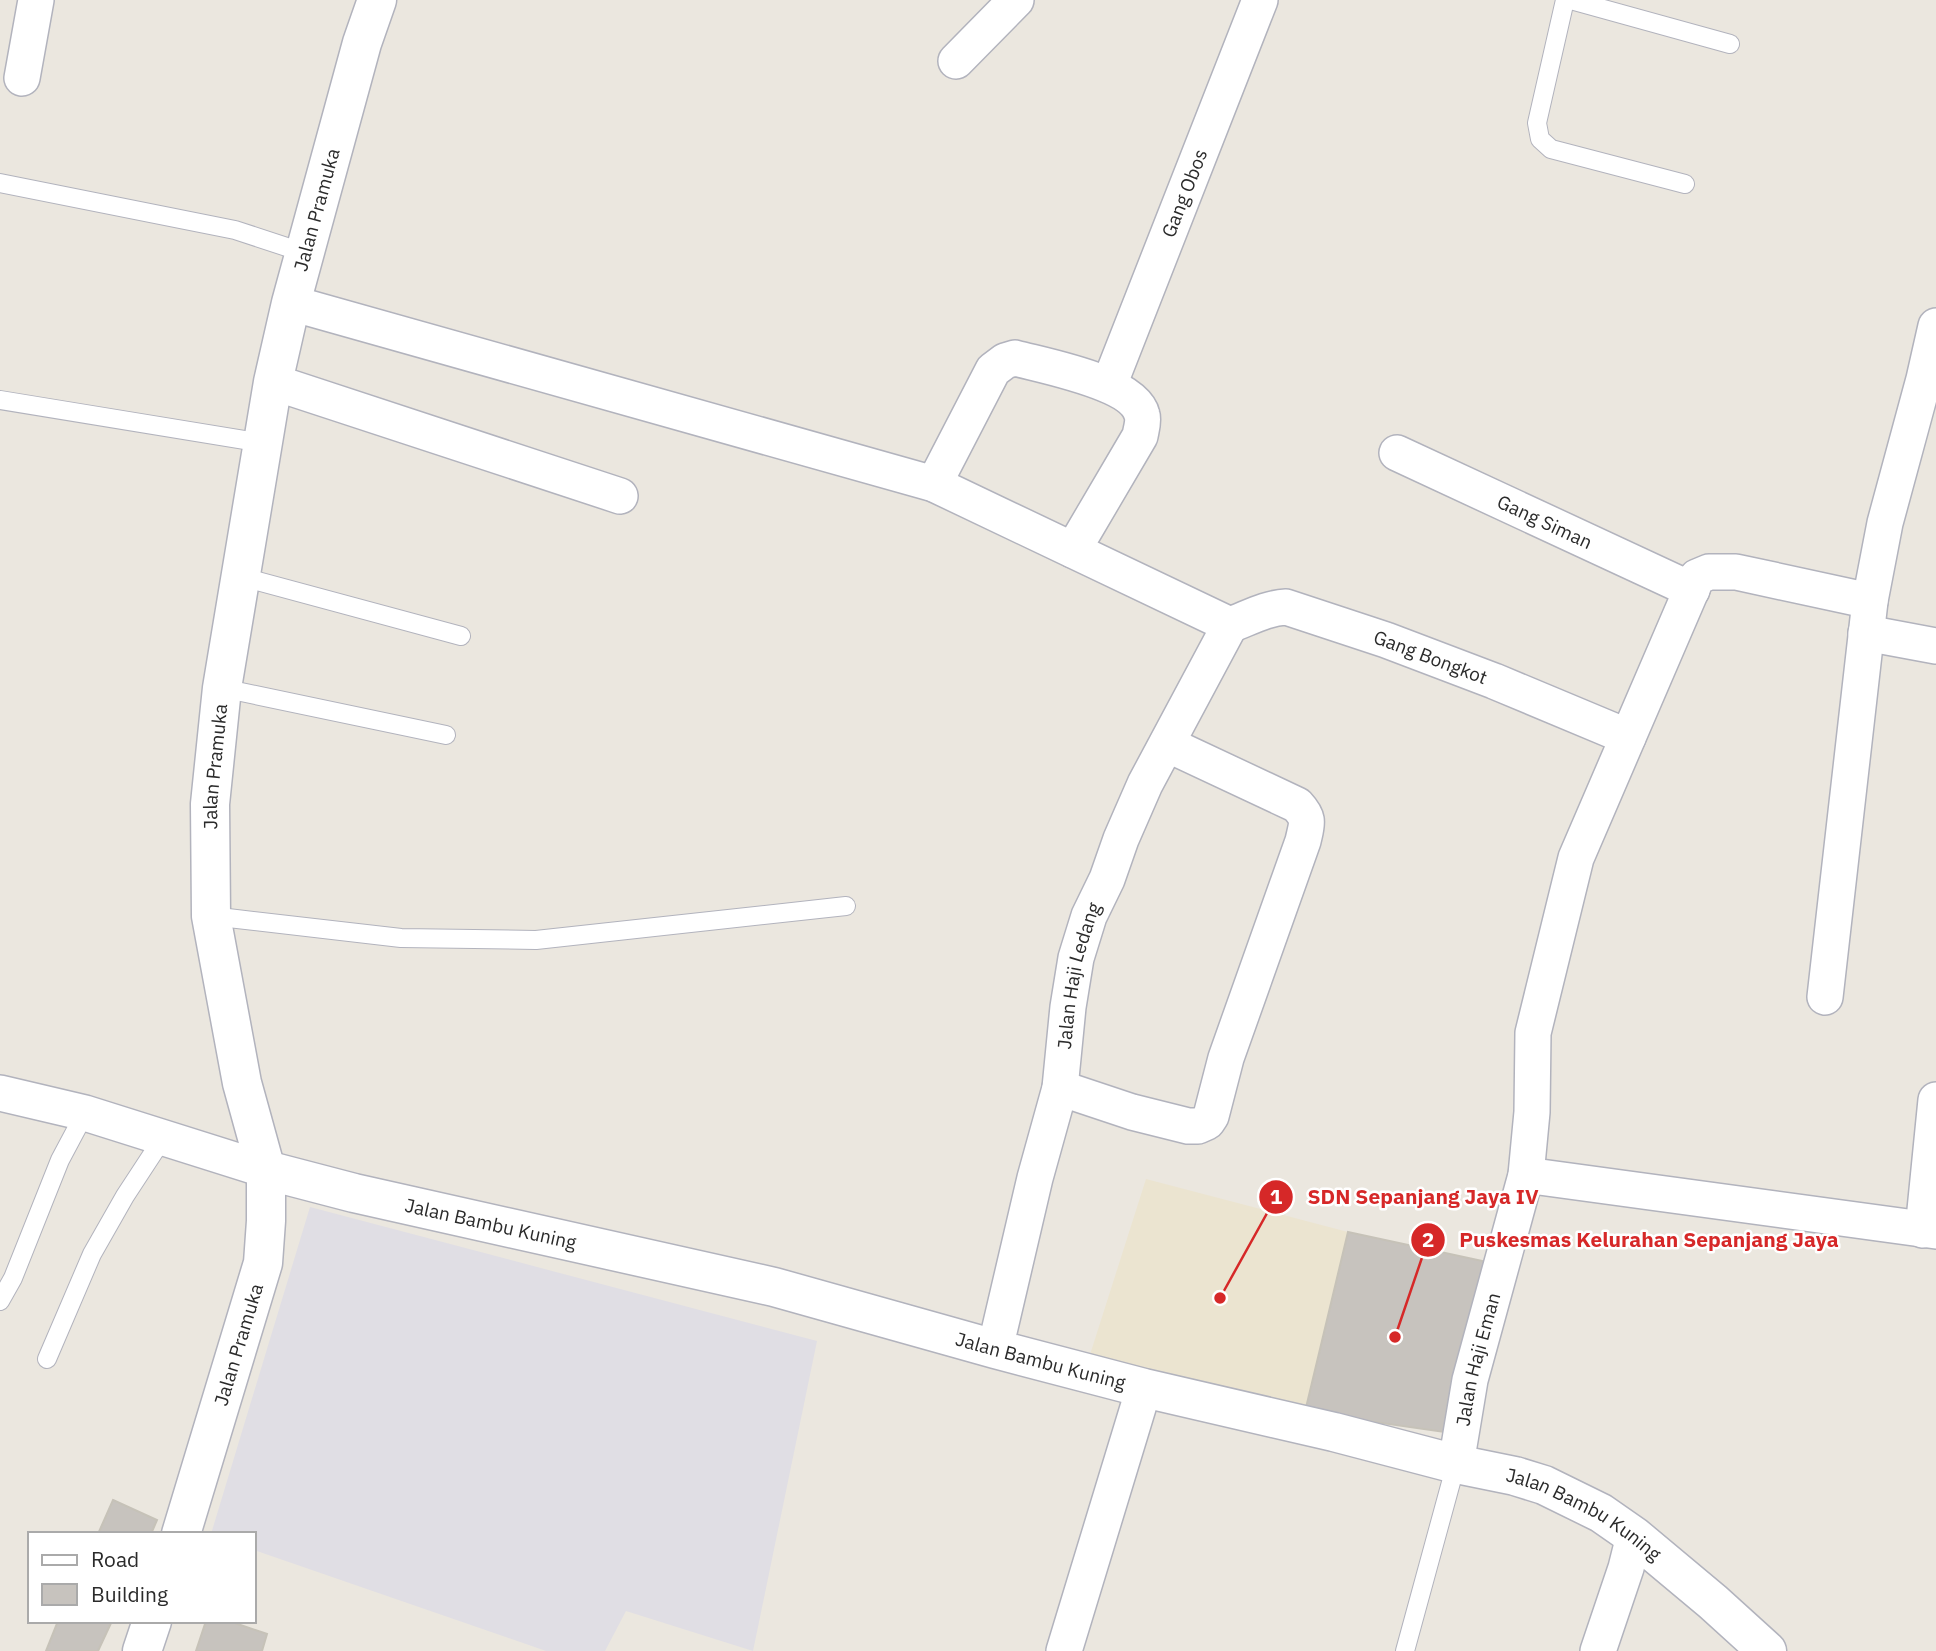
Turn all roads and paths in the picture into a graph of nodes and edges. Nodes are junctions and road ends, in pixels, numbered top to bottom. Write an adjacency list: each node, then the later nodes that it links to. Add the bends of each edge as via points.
1 (36, 0): 8 (street)
2 (377, 0): 11 (street, Jalan Pramuka)
3 (1016, 0): 7 (street)
4 (1260, 0): 16 (street, Gang Obos)
5 (1568, 0): 6 (lane); 10 (lane, via 1537,123 1540,139 1551,149)
6 (1730, 44)
7 (956, 61)
8 (22, 78)
9 (0, 183): 11 (lane, via 234,230)
10 (1685, 184)
11 (305, 253): 12 (street, Jalan Pramuka)
12 (291, 303): 15 (street, Jalan Pramuka); 20 (street)
13 (1936, 326): 14 (street)
14 (1930, 380): 25 (street, via 1885,523)
15 (272, 382): 18 (street, Jalan Pramuka); 21 (street)
16 (1110, 384): 20 (street, via 1015,358 1005,361 993,370); 22 (street, via 1131,397 1140,410 1140,436)
17 (0, 400): 18 (lane)
18 (263, 443): 23 (street, Jalan Pramuka)
19 (1397, 453): 24 (street, Gang Siman)
20 (934, 484): 22 (street)
21 (620, 496)
22 (1073, 550): 26 (street)
23 (239, 576): 27 (lane); 29 (street, Jalan Pramuka)
24 (1692, 590): 25 (street, via 1697,578 1709,572 1737,572); 31 (street, Jalan Haji Eman)
25 (1868, 617): 28 (street); 35 (street)
26 (1230, 625): 31 (street, Gang Bongkot, via 1270,608 1286,607 1434,658); 32 (street, Jalan Haji Ledang)
27 (461, 636)
28 (1936, 646)
29 (222, 688): 30 (lane); 34 (street, Jalan Pramuka, via 209,804)
30 (446, 734)
31 (1628, 737): 42 (street, Jalan Haji Eman, via 1576,858 1533,1033)
32 (1167, 744): 36 (street, Jalan Haji Ledang, via 1145,784 1089,916 1076,958); 36 (street, via 1297,805 1307,822 1303,841 1207,1122 1188,1126)
33 (846, 906): 34 (lane, via 536,940 401,938)
34 (211, 916): 41 (street, Jalan Pramuka, via 242,1083)
35 (1825, 997)
36 (1060, 1088): 46 (street, Jalan Haji Ledang)
37 (0, 1093): 39 (street)
38 (1936, 1100): 43 (street)
39 (85, 1113): 40 (street); 44 (lane)
40 (163, 1138): 41 (street); 47 (lane, via 92,1254)
41 (266, 1170): 46 (street, Jalan Bambu Kuning, via 774,1287); 50 (street, Jalan Pramuka, via 263,1264)
42 (1526, 1175): 43 (street); 49 (street, Jalan Haji Eman, via 1470,1380)
43 (1930, 1231)
44 (7, 1275): 45 (lane)
45 (0, 1301)
46 (995, 1349): 48 (street, Jalan Bambu Kuning)
47 (47, 1359)
48 (1144, 1388): 49 (street, Jalan Bambu Kuning); 55 (street)
49 (1457, 1464): 51 (street, Jalan Bambu Kuning, via 1544,1485 1601,1513); 56 (lane)
50 (182, 1532)
51 (1634, 1536): 53 (street, Jalan Bambu Kuning); 57 (street)
52 (151, 1623): 54 (street)
53 (1734, 1638): 58 (street, Jalan Bambu Kuning)
54 (142, 1651)
55 (1064, 1651)
56 (1405, 1651)
57 (1598, 1651)
58 (1767, 1651)

